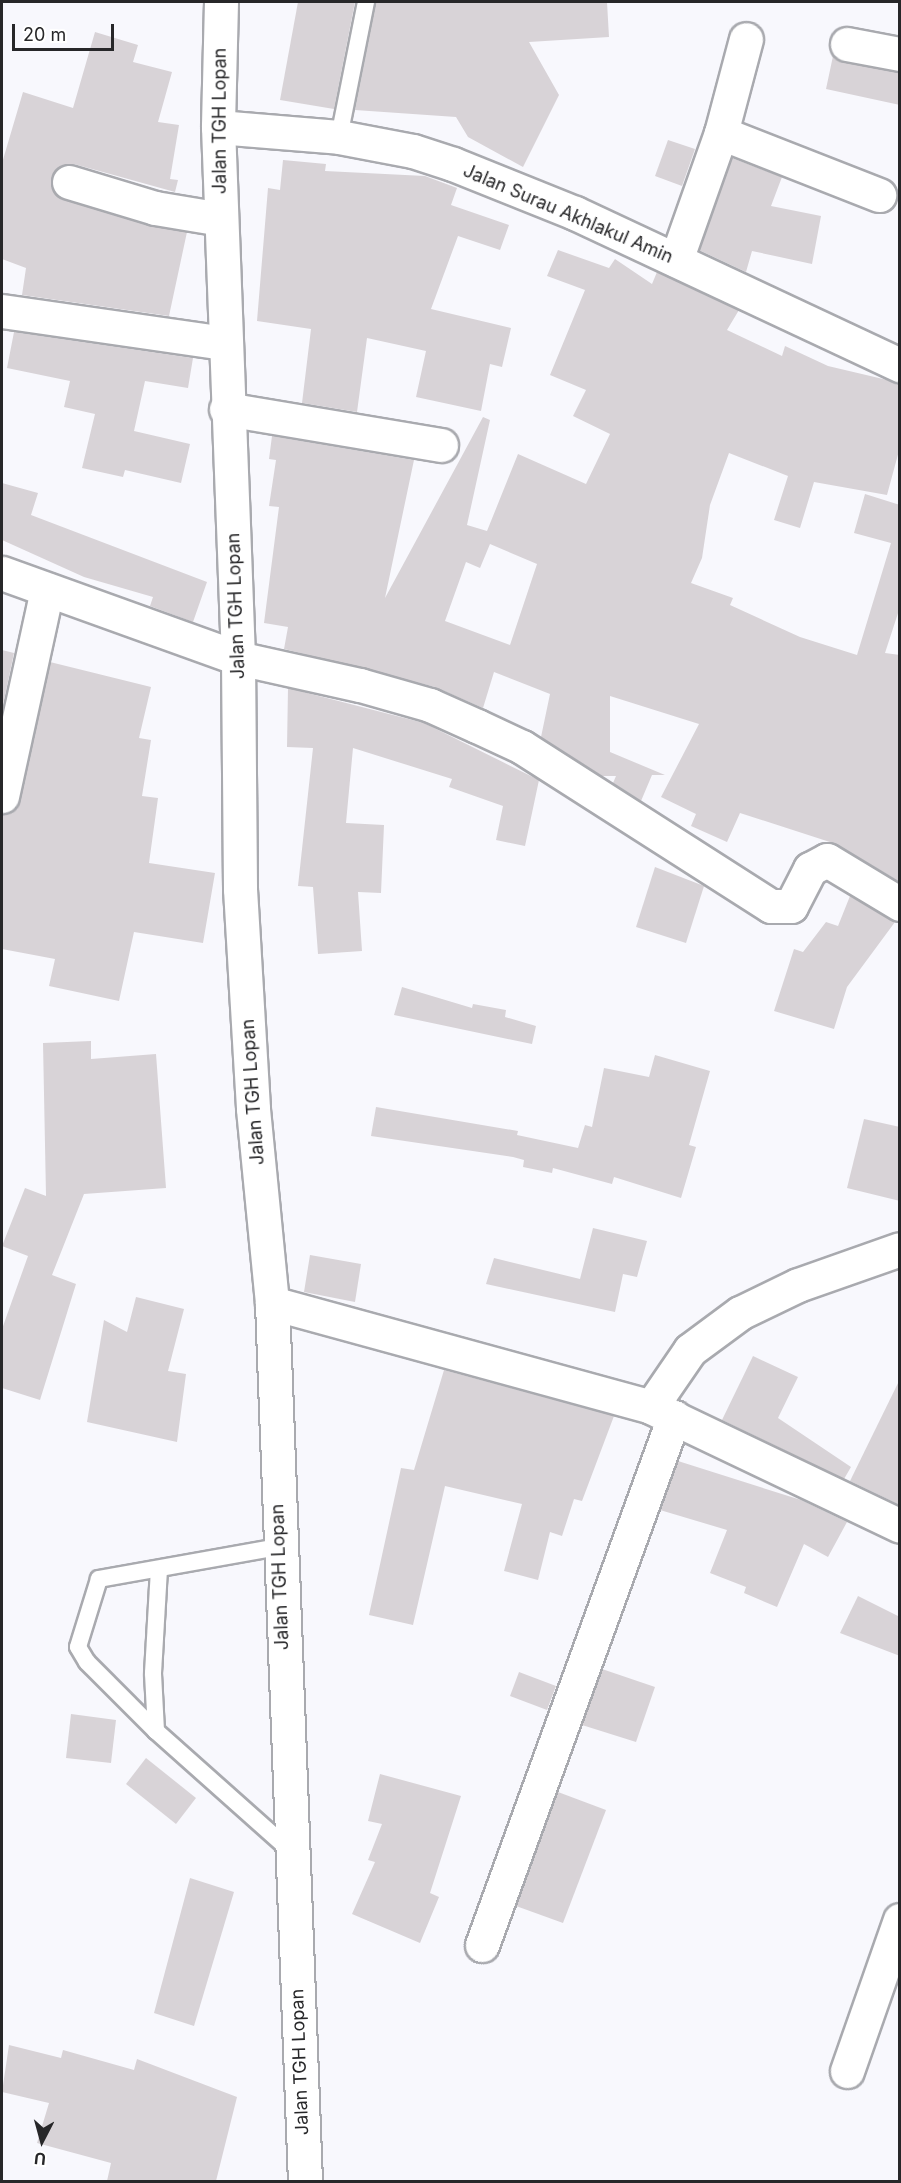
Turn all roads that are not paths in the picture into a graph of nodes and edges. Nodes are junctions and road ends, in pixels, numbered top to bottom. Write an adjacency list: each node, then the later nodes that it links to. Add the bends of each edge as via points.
1 (220, 2): 6 (main road, Jalan TGH Lopan)
2 (366, 2): 8 (lane)
3 (746, 39): 7 (main road)
4 (848, 44): 5 (main road)
5 (900, 54)
6 (218, 127): 8 (main road, Jalan Surau Akhlakul Amin); 11 (main road, Jalan TGH Lopan)
7 (720, 133): 10 (main road); 12 (main road)
8 (339, 137): 12 (main road, Jalan Surau Akhlakul Amin, via 413,151 501,182)
9 (69, 182): 11 (main road, via 155,207)
10 (879, 195)
11 (221, 219): 14 (main road, Jalan TGH Lopan)
12 (676, 260): 15 (main road, Jalan Surau Akhlakul Amin)
13 (2, 310): 14 (main road)
14 (223, 343): 16 (main road, Jalan TGH Lopan)
15 (900, 365)
16 (226, 409): 17 (main road); 20 (main road, Jalan TGH Lopan)
17 (441, 445)
18 (2, 573): 19 (main road)
19 (47, 590): 20 (main road); 21 (main road)
20 (238, 658): 22 (main road, via 380,691 477,726 522,747 771,906 789,908 810,869 827,860); 24 (main road, Jalan TGH Lopan, via 240,901)
21 (2, 796)
22 (900, 904)
23 (900, 1249): 25 (main road, via 798,1285 740,1313 690,1350)
24 (272, 1303): 25 (main road); 27 (main road, Jalan TGH Lopan)
25 (663, 1412): 26 (main road); 32 (main road)
26 (900, 1526)
27 (278, 1547): 28 (lane); 30 (main road, Jalan TGH Lopan)
28 (159, 1570): 29 (lane, via 153,1673); 29 (lane, via 99,1579 78,1647 87,1662)
29 (156, 1731): 30 (lane)
30 (292, 1853): 34 (main road, Jalan TGH Lopan)
31 (900, 1920): 33 (main road)
32 (482, 1945)
33 (847, 2071)
34 (305, 2181)

